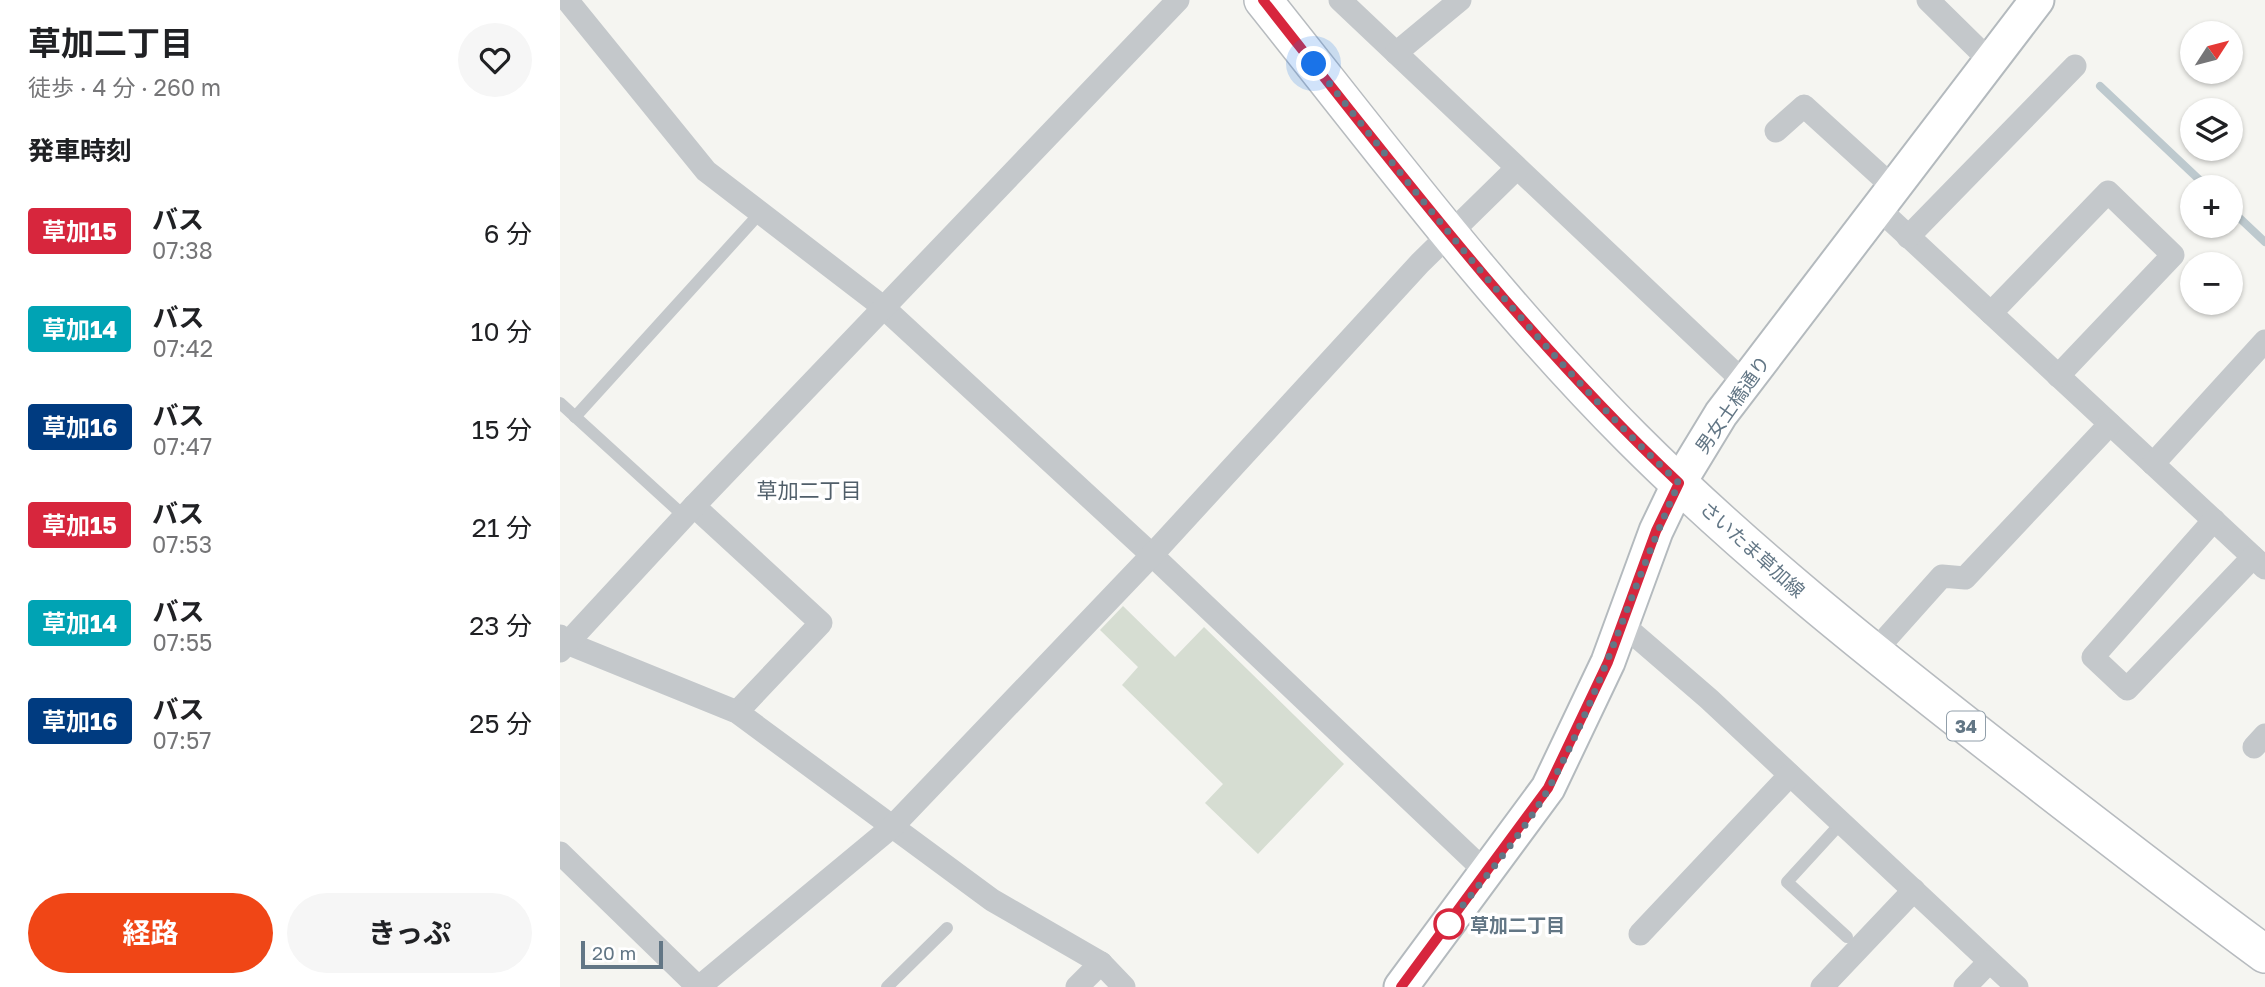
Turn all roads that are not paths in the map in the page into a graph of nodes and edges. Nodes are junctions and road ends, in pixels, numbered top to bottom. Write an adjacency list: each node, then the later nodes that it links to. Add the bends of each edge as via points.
1 (567, 0): 14 (street, via 706,171)
2 (1178, 0): 17 (street)
3 (1264, 0): 15 (main road, さいたま草加線 / 34)
4 (1460, 0): 8 (street)
5 (1928, 0): 9 (street)
6 (2037, 0): 9 (street, 男女土橋通り)
7 (1349, 3): 8 (street)
8 (1396, 53): 12 (street)
9 (1990, 61): 13 (street, 男女土橋通り)
10 (2076, 66): 16 (street)
11 (1776, 131): 13 (street, via 1804,106)
12 (1517, 168): 15 (street); 21 (street)
13 (1886, 198): 16 (street); 21 (street, 男女土橋通り)
14 (761, 212): 17 (street); 23 (lane)
15 (1450, 236): 26 (main road, さいたま草加線 / 34, via 1536,336); 29 (street)
16 (1908, 237): 18 (street)
17 (883, 307): 27 (street); 29 (street)
18 (1990, 313): 20 (street); 20 (street, via 2108,192 2173,255)
19 (2265, 341): 25 (street)
20 (2058, 376): 24 (street)
21 (1744, 382): 26 (street, 男女土橋通り)
22 (560, 403): 23 (lane)
23 (575, 417): 27 (lane)
24 (2110, 424): 25 (street); 33 (street, via 1965,578 1942,576)
25 (2152, 464): 28 (street)
26 (1679, 483): 31 (street, 男女土橋通り); 33 (main road, さいたま草加線 / 34, via 1749,549)
27 (689, 511): 32 (street); 34 (street, via 821,623)
28 (2214, 520): 30 (street); 30 (street, via 2093,657 2127,689)
29 (1152, 555): 37 (street); 39 (street)
30 (2262, 565)
31 (1621, 623): 35 (street); 39 (street, 男女土橋通り, via 1574,738 1548,788)
32 (563, 643): 34 (street)
33 (1874, 652): 44 (main road, さいたま草加線 / 34)
34 (737, 712): 37 (street)
35 (1790, 775): 36 (street); 42 (street)
36 (1842, 822): 40 (street); 43 (lane, via 1787,882)
37 (893, 826): 46 (street, via 992,900); 48 (street)
38 (560, 853): 48 (street)
39 (1487, 873): 51 (street, 男女土橋通り)
40 (1914, 890): 45 (street); 52 (street)
41 (947, 928): 47 (lane)
42 (1640, 934)
43 (1847, 937)
44 (2265, 954)
45 (1989, 962): 53 (street); 54 (street)
46 (1101, 963): 49 (street); 50 (street)
47 (890, 986)
48 (699, 987)
49 (1077, 987)
50 (1124, 987)
51 (1401, 987)
52 (1822, 987)
53 (1965, 987)
54 (2017, 987)

